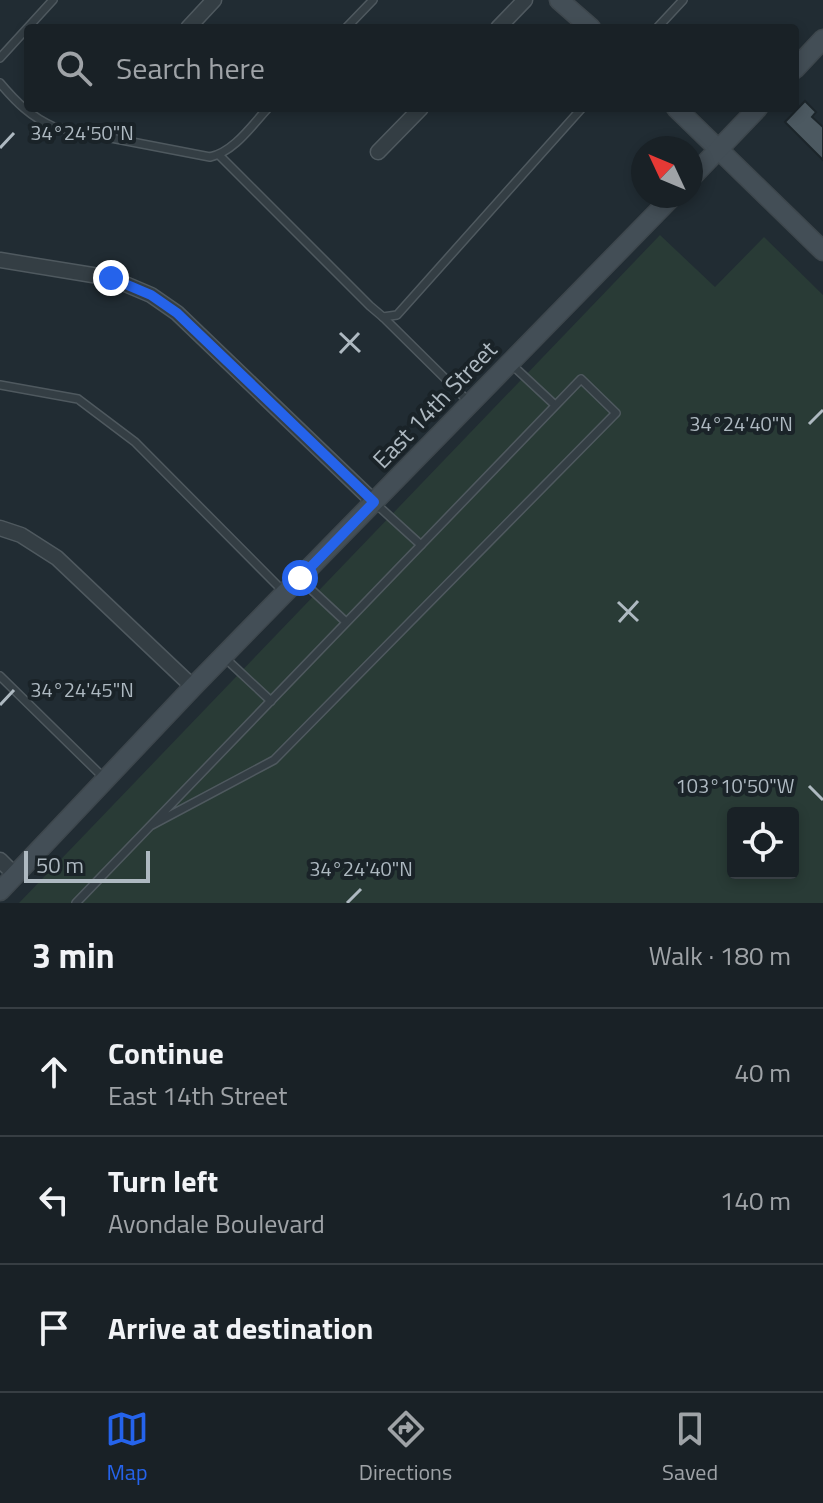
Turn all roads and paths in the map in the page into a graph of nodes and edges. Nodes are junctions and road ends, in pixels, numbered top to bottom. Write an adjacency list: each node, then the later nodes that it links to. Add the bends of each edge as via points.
1 (53, 0): 7 (lane)
2 (214, 0): 8 (street)
3 (373, 0): 9 (lane)
4 (525, 0): 10 (street)
5 (559, 0): 11 (street)
6 (683, 0): 12 (lane)
7 (31, 24)
8 (192, 24)
9 (350, 24)
10 (502, 24)
11 (586, 24)
12 (661, 24)
13 (24, 32): 15 (lane)
14 (823, 39): 16 (street)
15 (0, 58)
16 (799, 65)
17 (0, 83): 18 (lane)
18 (24, 109)
19 (27, 112): 27 (lane, via 54,127)
20 (264, 112): 27 (lane)
21 (417, 112): 26 (street)
22 (578, 112): 32 (lane, via 397,315)
23 (680, 112): 25 (street)
24 (754, 112): 25 (street)
25 (718, 149): 28 (street); 30 (street)
26 (378, 152)
27 (219, 155): 32 (lane)
28 (703, 165)
29 (661, 208): 33 (street, East 14th Street)
30 (823, 251)
31 (0, 260): 37 (street, via 111,278 151,295 177,313)
32 (383, 317): 35 (lane)
33 (509, 362): 35 (street, East 14th Street); 36 (lane)
34 (0, 385): 41 (lane, via 78,399 135,442)
35 (470, 403): 37 (street, East 14th Street)
36 (555, 405): 39 (lane); 48 (lane, via 581,379 616,413 274,760)
37 (374, 502): 39 (lane); 40 (street, East 14th Street)
38 (0, 528): 45 (street, via 57,558)
39 (421, 545): 42 (lane)
40 (300, 578): 41 (street, East 14th Street); 42 (lane)
41 (285, 593): 43 (street, East 14th Street)
42 (346, 622): 46 (lane)
43 (223, 656): 45 (street, East 14th Street); 46 (lane)
44 (0, 676): 47 (lane)
45 (193, 687): 47 (street, East 14th Street)
46 (271, 701): 48 (lane)
47 (105, 780): 50 (street, East 14th Street)
48 (152, 825): 52 (lane)
49 (0, 860): 50 (street)
50 (15, 875): 51 (street, East 14th Street)
51 (0, 891)
52 (76, 903)

